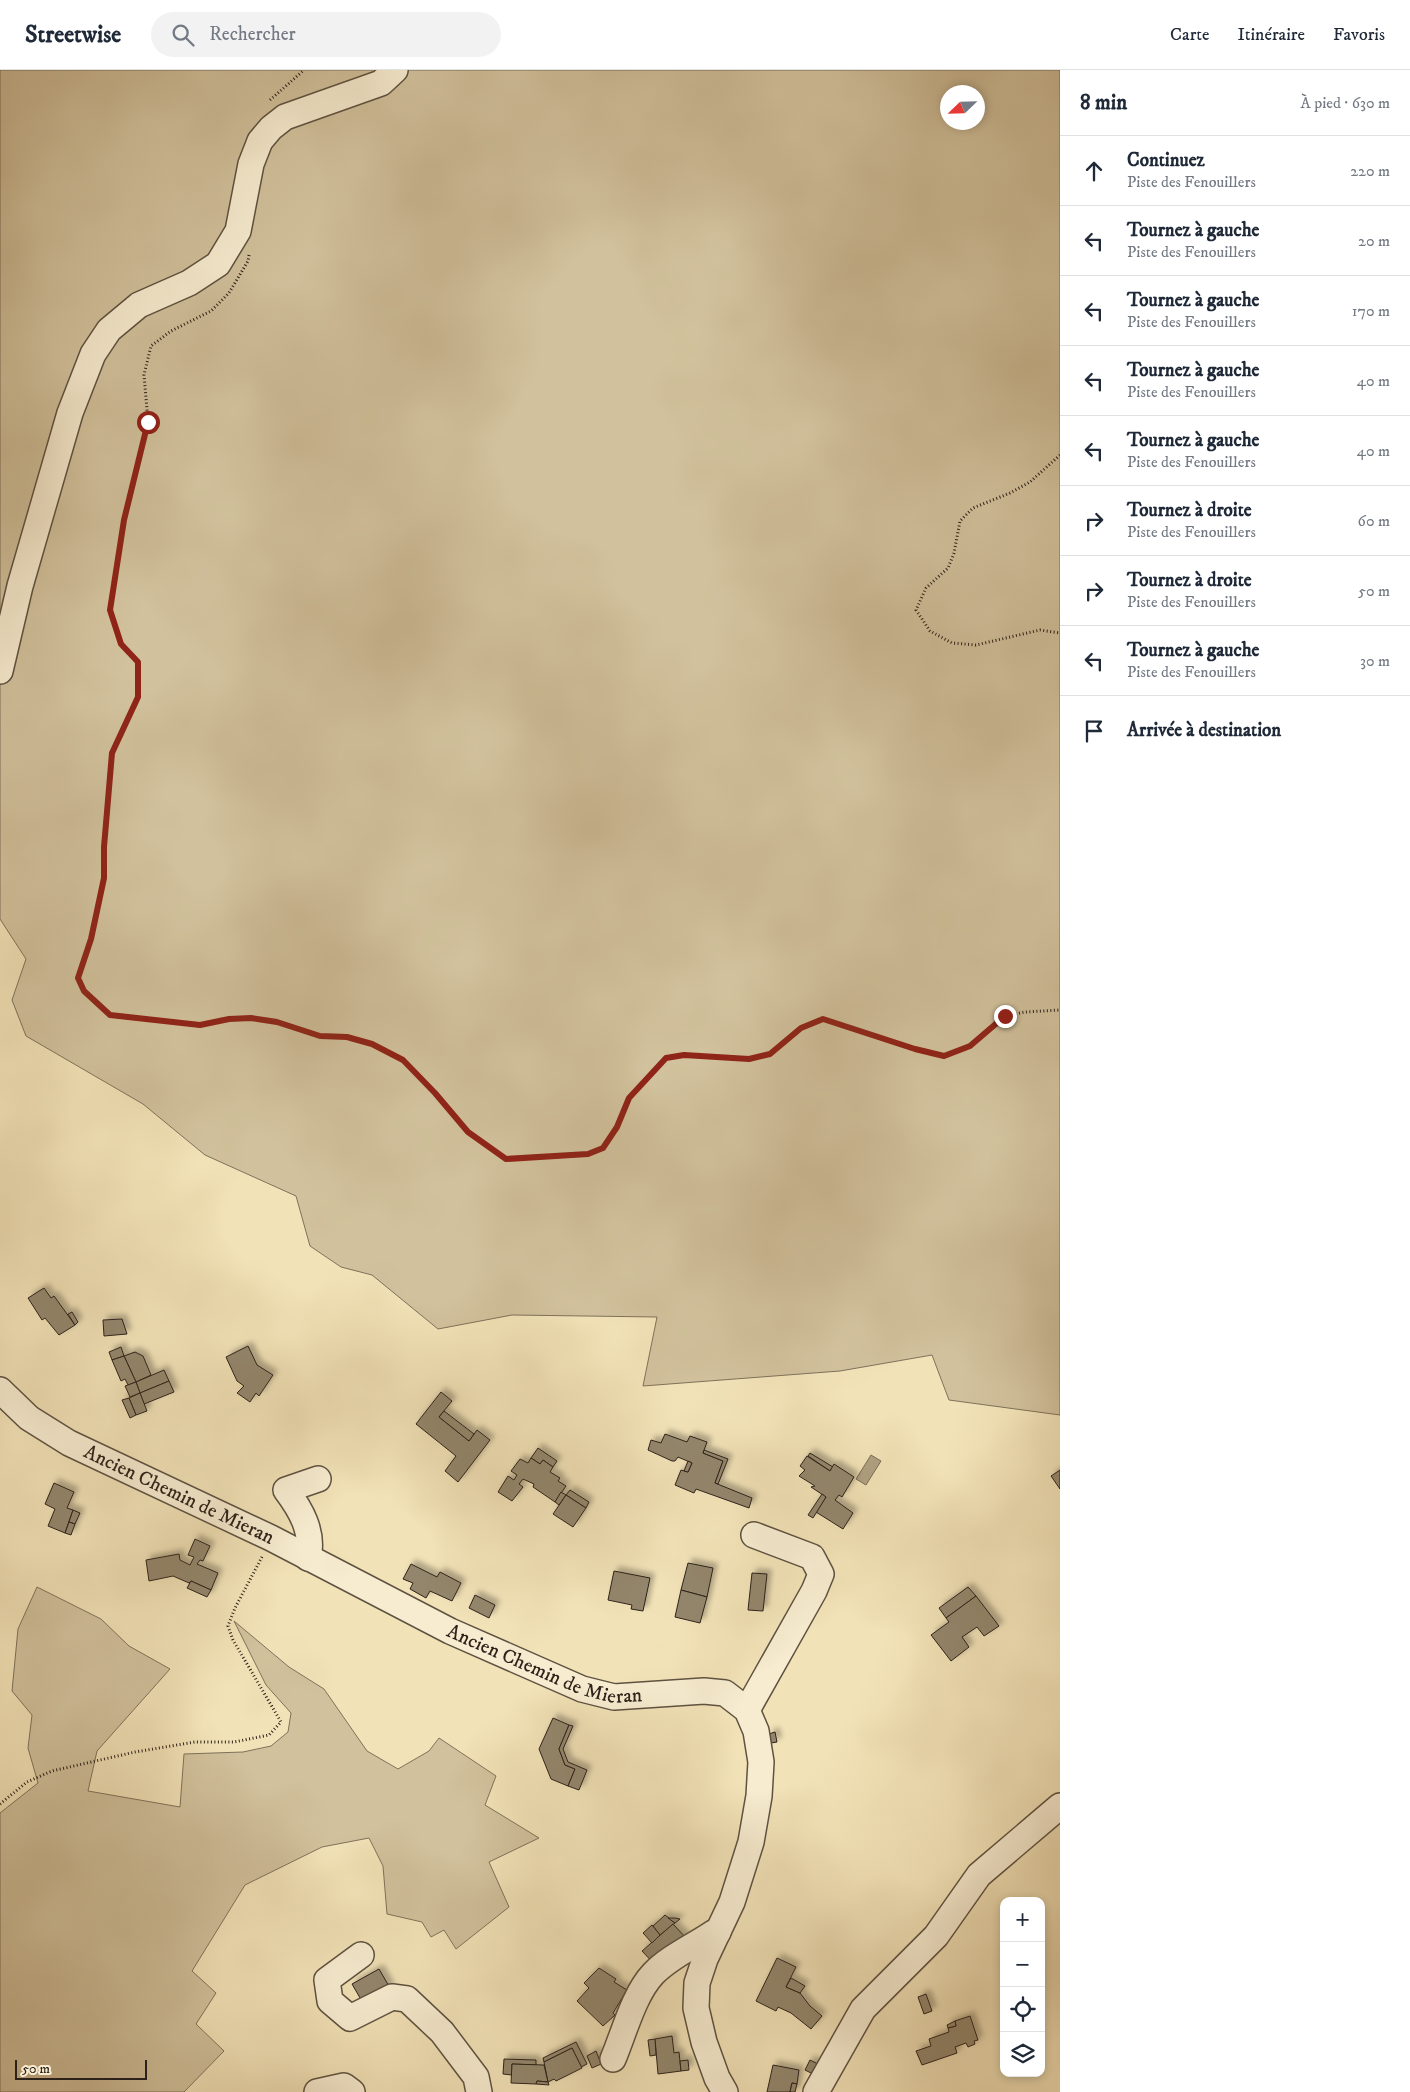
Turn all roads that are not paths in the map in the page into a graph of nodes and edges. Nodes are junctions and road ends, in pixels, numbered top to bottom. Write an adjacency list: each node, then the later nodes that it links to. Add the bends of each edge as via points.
1 (395, 70): 2 (street, via 380,83 285,117 271,128 260,141 251,164 238,231 218,264 189,283 139,305 109,330 93,354 70,413 20,586)
2 (0, 671)
3 (0, 1390): 6 (street, Ancien Chemin de Mieran, via 29,1418 69,1443)
4 (318, 1479): 6 (street, via 286,1490 302,1511 310,1546)
5 (754, 1535): 7 (street, via 812,1557 821,1574)
6 (308, 1558): 7 (street, Ancien Chemin de Mieran, via 450,1631 582,1689 614,1697 704,1691 725,1693)
7 (747, 1710): 9 (street, via 756,1731 761,1762 759,1796 751,1842 732,1902)
8 (1060, 1806): 16 (street, via 979,1875 936,1936 863,2009)
9 (718, 1932): 11 (street, via 648,1979); 15 (street, via 697,1983 696,2008 704,2042)
10 (361, 1956): 14 (street, via 327,1980 330,2001 350,2018 392,1998 407,1999 442,2032 476,2077)
11 (613, 2058)
12 (317, 2092): 13 (street, via 344,2086)
13 (352, 2092)
14 (479, 2092)
15 (725, 2092)
16 (816, 2092)

